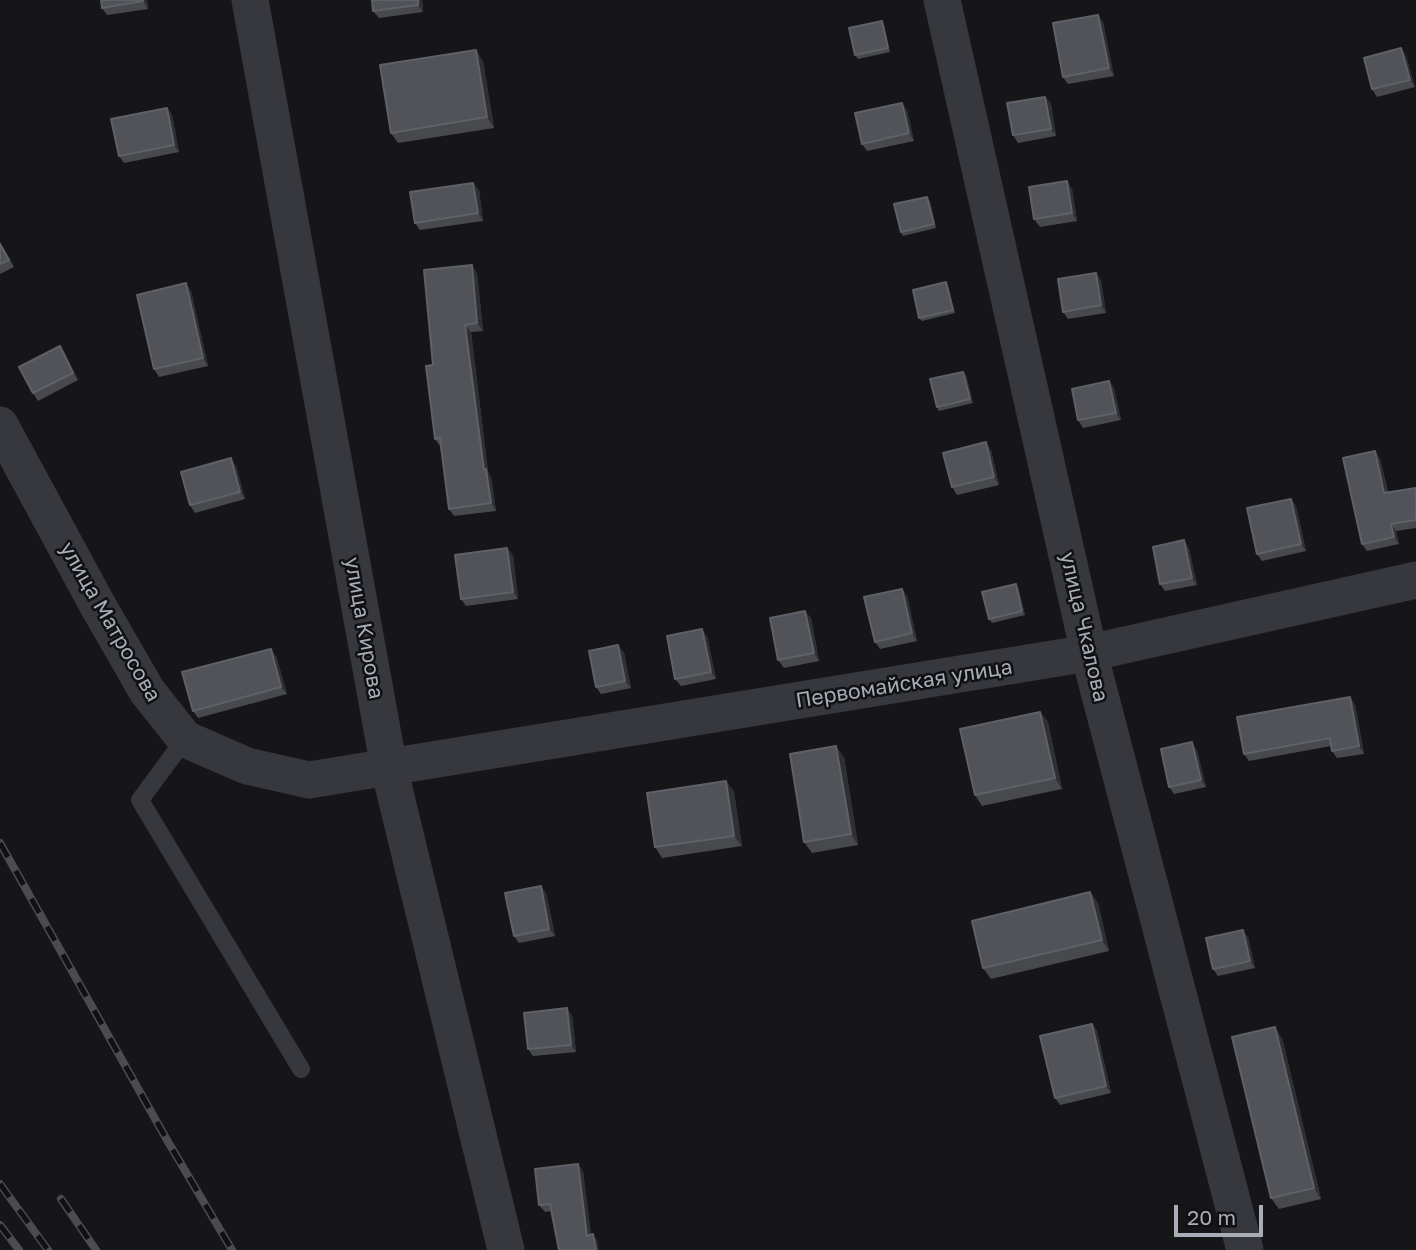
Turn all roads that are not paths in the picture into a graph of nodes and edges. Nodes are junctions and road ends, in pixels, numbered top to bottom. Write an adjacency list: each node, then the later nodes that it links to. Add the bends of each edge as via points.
1 (250, 0): 7 (street, улица Кирова)
2 (942, 0): 5 (street, улица Чкалова)
3 (0, 425): 6 (street, улица Матросова, via 147,691)
4 (1416, 580): 5 (street, Первомайская улица)
5 (1089, 653): 7 (street, Первомайская улица); 10 (street, улица Чкалова)
6 (185, 739): 7 (street, улица Матросова, via 247,766 309,780); 8 (lane, via 140,800)
7 (389, 768): 9 (street, улица Кирова)
8 (301, 1069)
9 (506, 1250)
10 (1245, 1250)

